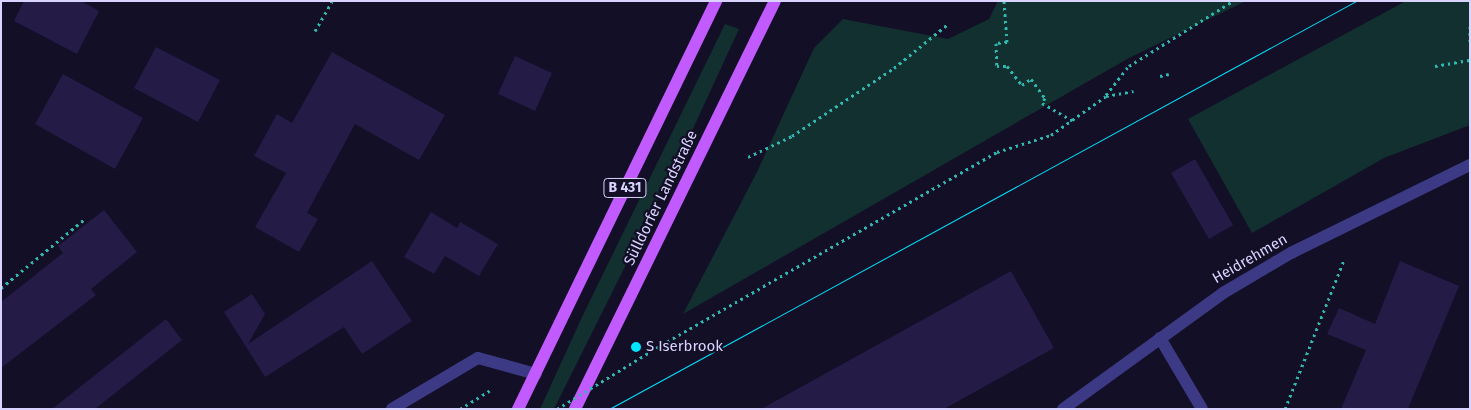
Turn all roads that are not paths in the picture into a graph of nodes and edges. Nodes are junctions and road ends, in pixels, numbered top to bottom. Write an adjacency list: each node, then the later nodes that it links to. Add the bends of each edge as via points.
1 (716, 1): 5 (main road, B 431)
2 (775, 1): 8 (main road, Sülldorfer Landstraße)
3 (1470, 165): 4 (street, Heidrehmen, via 1291,253 1223,293)
4 (1160, 338): 9 (street, Heidrehmen); 10 (street)
5 (536, 374): 6 (street, via 478,358); 7 (main road, B 431)
6 (392, 409)
7 (518, 409)
8 (575, 409)
9 (1063, 409)
10 (1202, 409)

